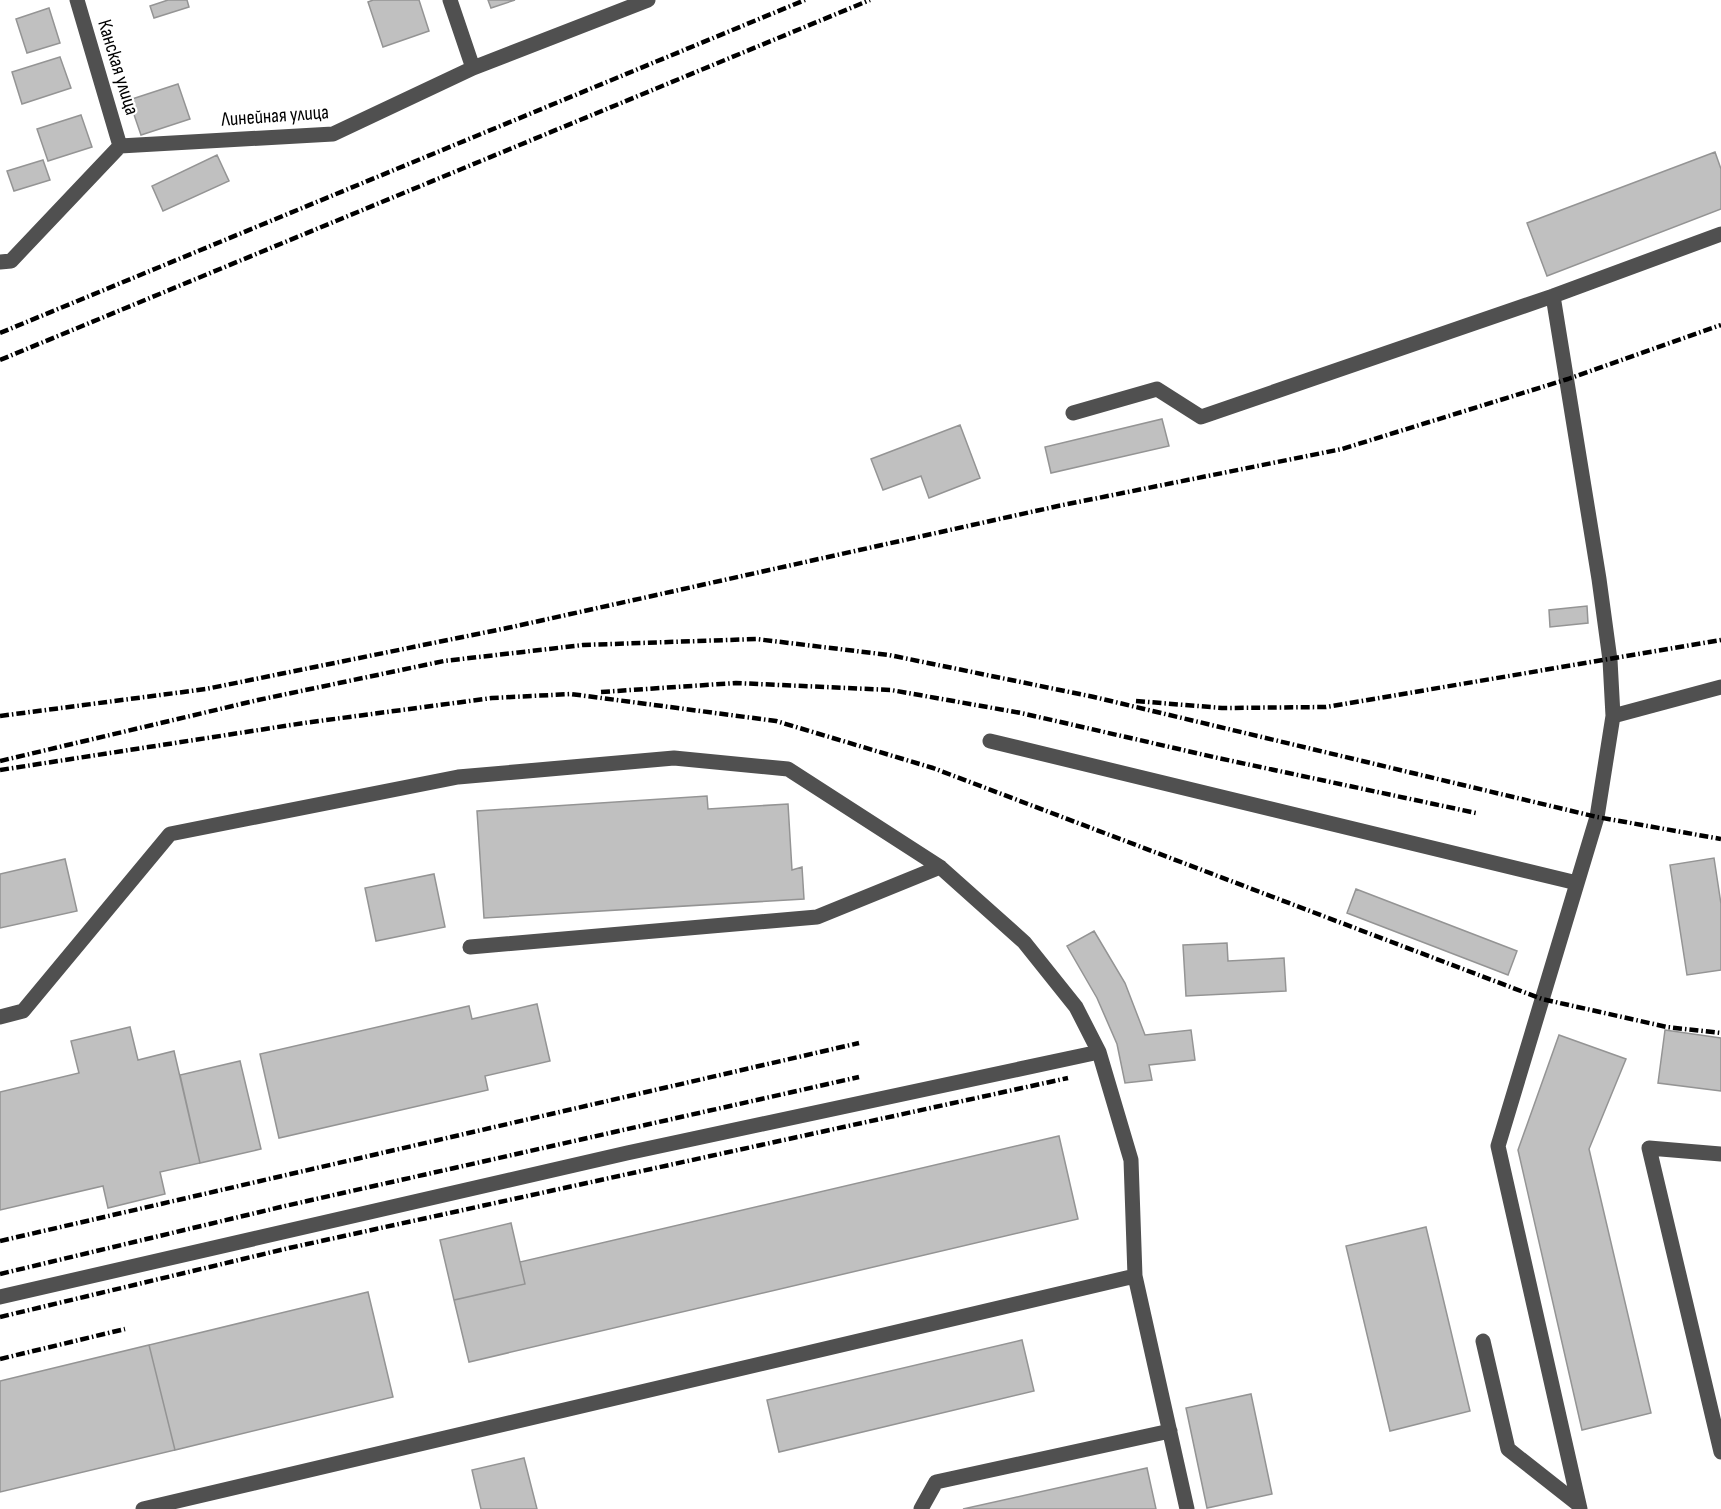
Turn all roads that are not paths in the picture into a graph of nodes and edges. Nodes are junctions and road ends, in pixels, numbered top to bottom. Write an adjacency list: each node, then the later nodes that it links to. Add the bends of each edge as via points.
1 (77, 0): 5 (street, Канская улица)
2 (450, 0): 4 (street)
3 (648, 0): 4 (street, Линейная улица)
4 (473, 68): 5 (street, Линейная улица, via 333,134)
5 (120, 146): 7 (street, via 11,261)
6 (1721, 234): 8 (street)
7 (0, 262)
8 (1553, 296): 9 (street, via 1201,417 1157,389); 11 (street, via 1599,579)
9 (1072, 413)
10 (1721, 687): 11 (street)
11 (1613, 716): 14 (street, via 1597,817)
12 (990, 741): 14 (street)
13 (940, 867): 15 (street, via 817,917); 16 (street, via 789,769 674,758 458,777 170,834 23,1011); 17 (street, via 1024,942 1076,1007)
14 (1577, 883): 24 (street, via 1498,1146)
15 (470, 947)
16 (0, 1017)
17 (1099, 1052): 19 (street, via 1131,1160); 20 (street, via 627,1153)
18 (1721, 1154): 23 (street, via 1649,1148)
19 (1135, 1276): 22 (street); 25 (street)
20 (0, 1297)
21 (1483, 1341): 24 (street, via 1508,1449)
22 (1170, 1431): 26 (street, via 936,1482); 27 (street)
23 (1721, 1452)
24 (1579, 1507)
25 (143, 1509)
26 (921, 1509)
27 (1187, 1509)

